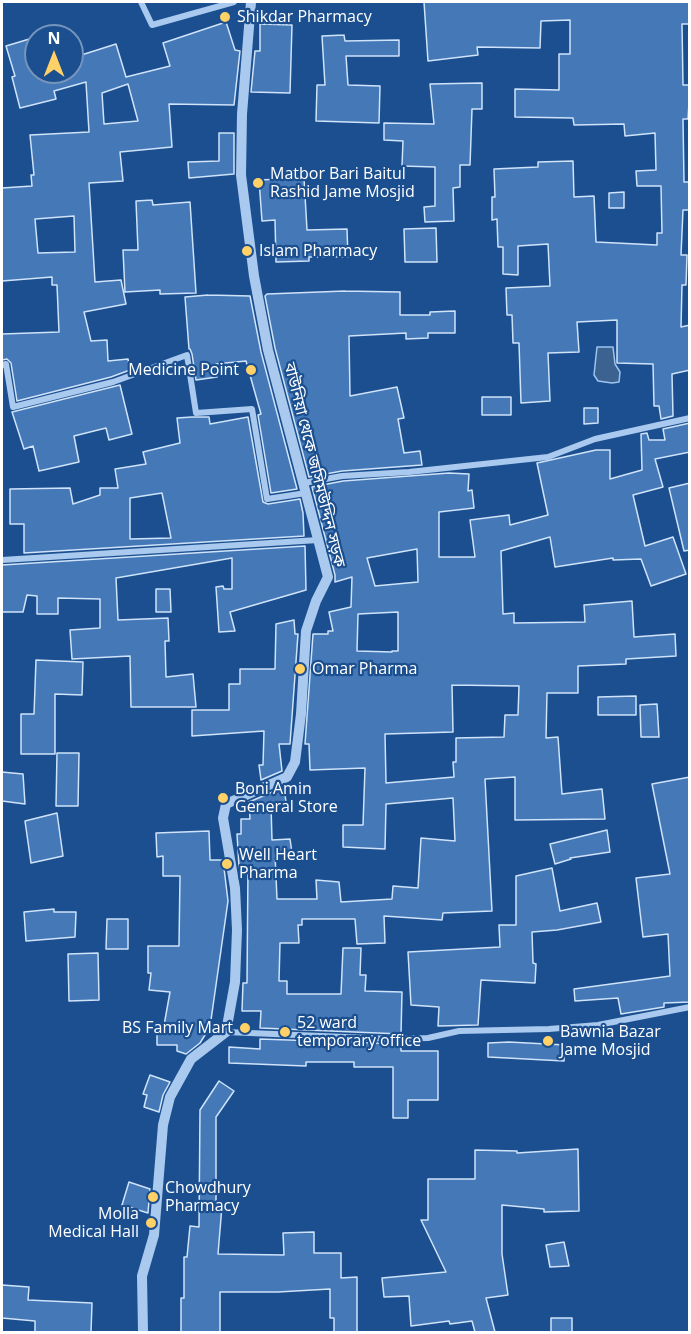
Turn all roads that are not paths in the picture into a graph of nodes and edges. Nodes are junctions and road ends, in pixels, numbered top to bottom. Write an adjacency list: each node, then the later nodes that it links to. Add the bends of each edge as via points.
1 (141, 2): 2 (street, via 152,25)
2 (234, 2)
3 (251, 2): 6 (street, বাউনিয়া থেকে জসিমউদ্দিন সড়ক, via 241,175 268,350)
4 (2, 365): 6 (street, via 6,364 13,406 113,382 187,355 196,413 252,409 267,499)
5 (690, 417): 6 (street, via 595,439 548,457 342,476)
6 (305, 488): 7 (street, বাউনিয়া থেকে জসিমউদ্দিন সড়ক)
7 (318, 540): 8 (street); 10 (street, বাউনিয়া থেকে জসিমউদ্দিন সড়ক, via 328,577 306,630 295,762 287,777 226,804 223,818 235,888 237,930 235,982)
8 (2, 560)
9 (690, 1007): 10 (street, via 598,1025 459,1031 428,1038)
10 (226, 1032): 11 (street, via 191,1059 170,1097 163,1125 154,1235 142,1276)
11 (143, 1332)

